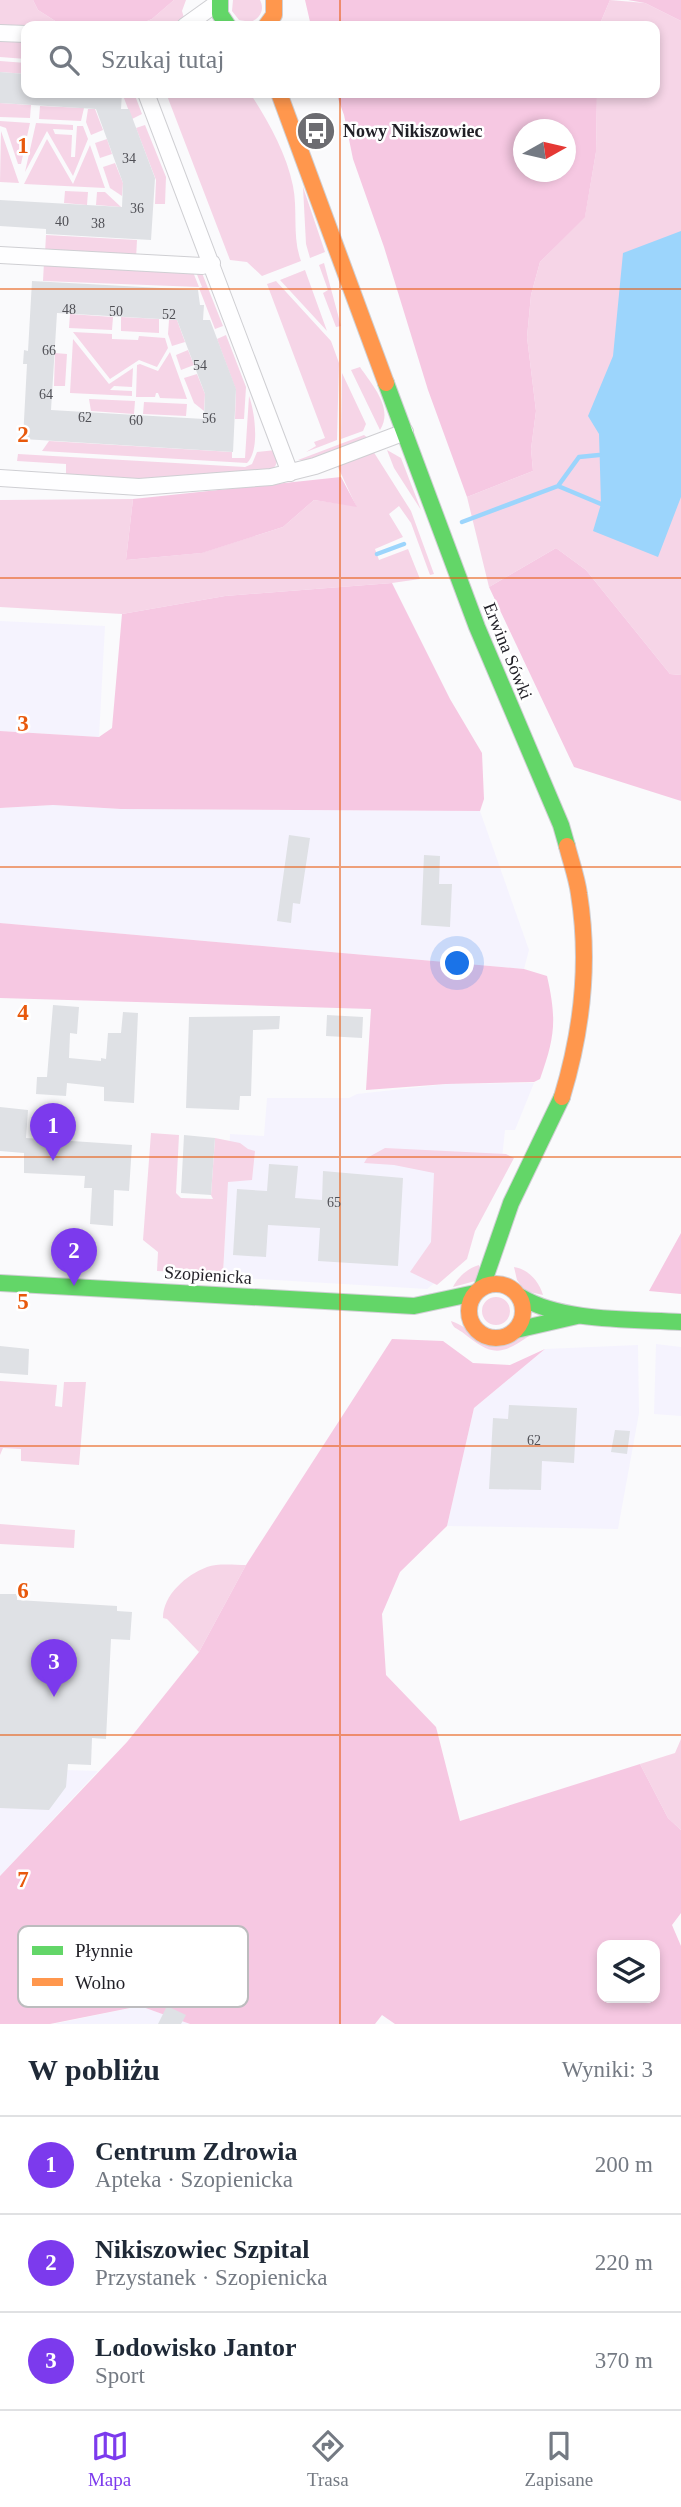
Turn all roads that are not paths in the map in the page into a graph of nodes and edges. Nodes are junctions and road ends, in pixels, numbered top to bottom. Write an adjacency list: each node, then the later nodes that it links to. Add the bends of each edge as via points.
1 (220, 0): 3 (street); 4 (street)
2 (274, 0): 5 (street)
3 (192, 21)
4 (225, 21)
5 (270, 21)
6 (0, 33): 7 (street)
7 (21, 34)
8 (148, 98): 11 (street)
9 (281, 98): 12 (street, Erwina Sówki)
10 (0, 255): 11 (street)
11 (212, 263): 13 (street)
12 (405, 432): 13 (street); 15 (street, Erwina Sówki, via 477,627 561,825 582,917 584,984 574,1057 555,1117)
13 (290, 473): 14 (street, via 139,486)
14 (0, 478)
15 (502, 1229): 17 (street, Erwina Sówki); 18 (street)
16 (0, 1283): 19 (street, Szopienicka)
17 (479, 1290): 18 (street, via 499,1283); 19 (street, Szopienicka); 22 (street, via 469,1309)
18 (518, 1294): 20 (street, via 529,1302); 23 (street, via 524,1315)
19 (414, 1306): 22 (street, Szopienicka)
20 (577, 1316): 21 (street); 23 (street)
21 (681, 1322)
22 (473, 1325): 23 (street, via 493,1338)
23 (516, 1330)

